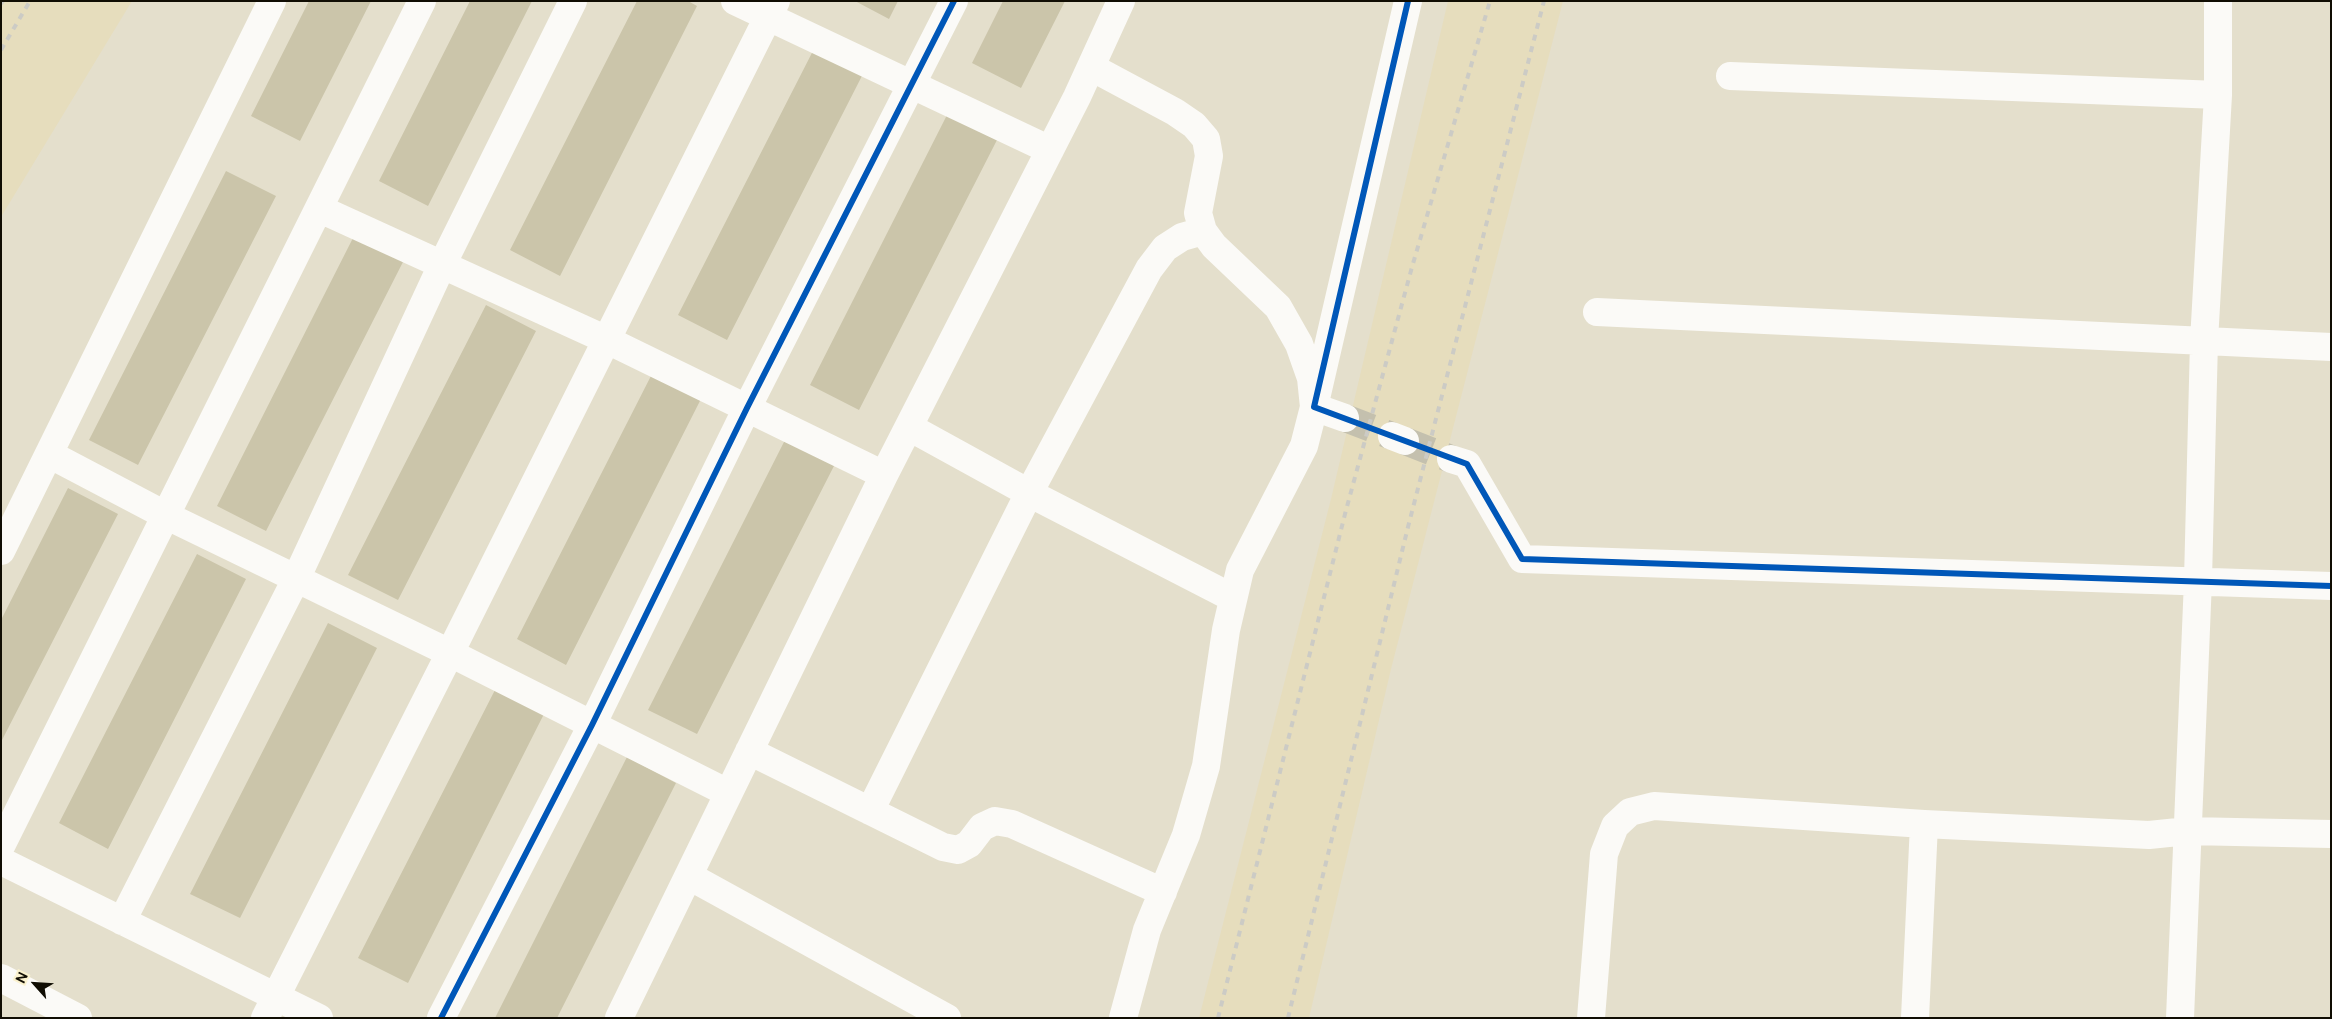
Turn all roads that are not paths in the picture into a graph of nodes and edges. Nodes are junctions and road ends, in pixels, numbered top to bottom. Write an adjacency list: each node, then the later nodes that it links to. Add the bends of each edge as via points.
1 (272, 1): 26 (street)
2 (422, 1): 15 (street)
3 (573, 1): 17 (street)
4 (735, 1): 9 (street)
5 (954, 1): 12 (street)
6 (1121, 1): 10 (street)
7 (1408, 1): 22 (street)
8 (2218, 1): 13 (street)
9 (773, 9): 12 (street); 19 (street)
10 (1091, 67): 14 (street); 16 (street, via 1175,112 1194,125 1206,139 1208,156 1198,213)
11 (1730, 76): 13 (street)
12 (912, 84): 14 (street); 23 (street)
13 (2218, 95): 20 (street)
14 (1050, 150): 25 (street)
15 (320, 209): 17 (street); 30 (street)
16 (1203, 231): 22 (street, via 1214,246 1278,308 1299,344 1311,378); 29 (street, via 1182,237 1165,248 1149,269)
17 (442, 265): 19 (street); 32 (street)
18 (1597, 312): 20 (street)
19 (607, 340): 23 (street); 36 (street)
20 (2204, 341): 21 (street); 33 (street)
21 (2331, 347)
22 (1314, 407): 24 (street); 35 (street, via 1304,446 1240,570)
23 (747, 408): 28 (street); 37 (street)
24 (1345, 418)
25 (909, 427): 28 (street); 29 (street)
26 (49, 454): 30 (street); 31 (street)
27 (1451, 459): 33 (street, via 1467,464 1522,559)
28 (884, 475): 38 (street)
29 (1029, 492): 35 (street); 40 (street)
30 (165, 516): 32 (street); 44 (street)
31 (1, 550)
32 (296, 579): 36 (street); 48 (street)
33 (2198, 580): 34 (street); 42 (street)
34 (2331, 586)
35 (1233, 598): 47 (street, via 1206,766 1186,835)
36 (450, 653): 37 (street); 50 (street)
37 (592, 726): 39 (street); 53 (street)
38 (748, 751): 39 (street); 40 (street)
39 (728, 793): 46 (street)
40 (870, 810): 47 (street, via 943,847 958,850 969,844 982,827 995,821 1012,824)
41 (1924, 824): 42 (street, via 2149,835); 57 (street, via 1654,806 1630,812 1615,826 1604,854); 58 (street)
42 (2188, 831): 43 (street); 59 (street)
43 (2331, 834)
44 (1, 846)
45 (1, 861): 48 (street)
46 (689, 876): 54 (street); 55 (street)
47 (1163, 892): 56 (street, via 1147,930)
48 (122, 921): 50 (street)
49 (1, 978): 51 (street)
50 (270, 1007): 52 (street)
51 (78, 1018)
52 (319, 1018)
53 (442, 1018)
54 (619, 1018)
55 (947, 1018)
56 (1124, 1018)
57 (1591, 1018)
58 (1915, 1018)
59 (2180, 1018)

